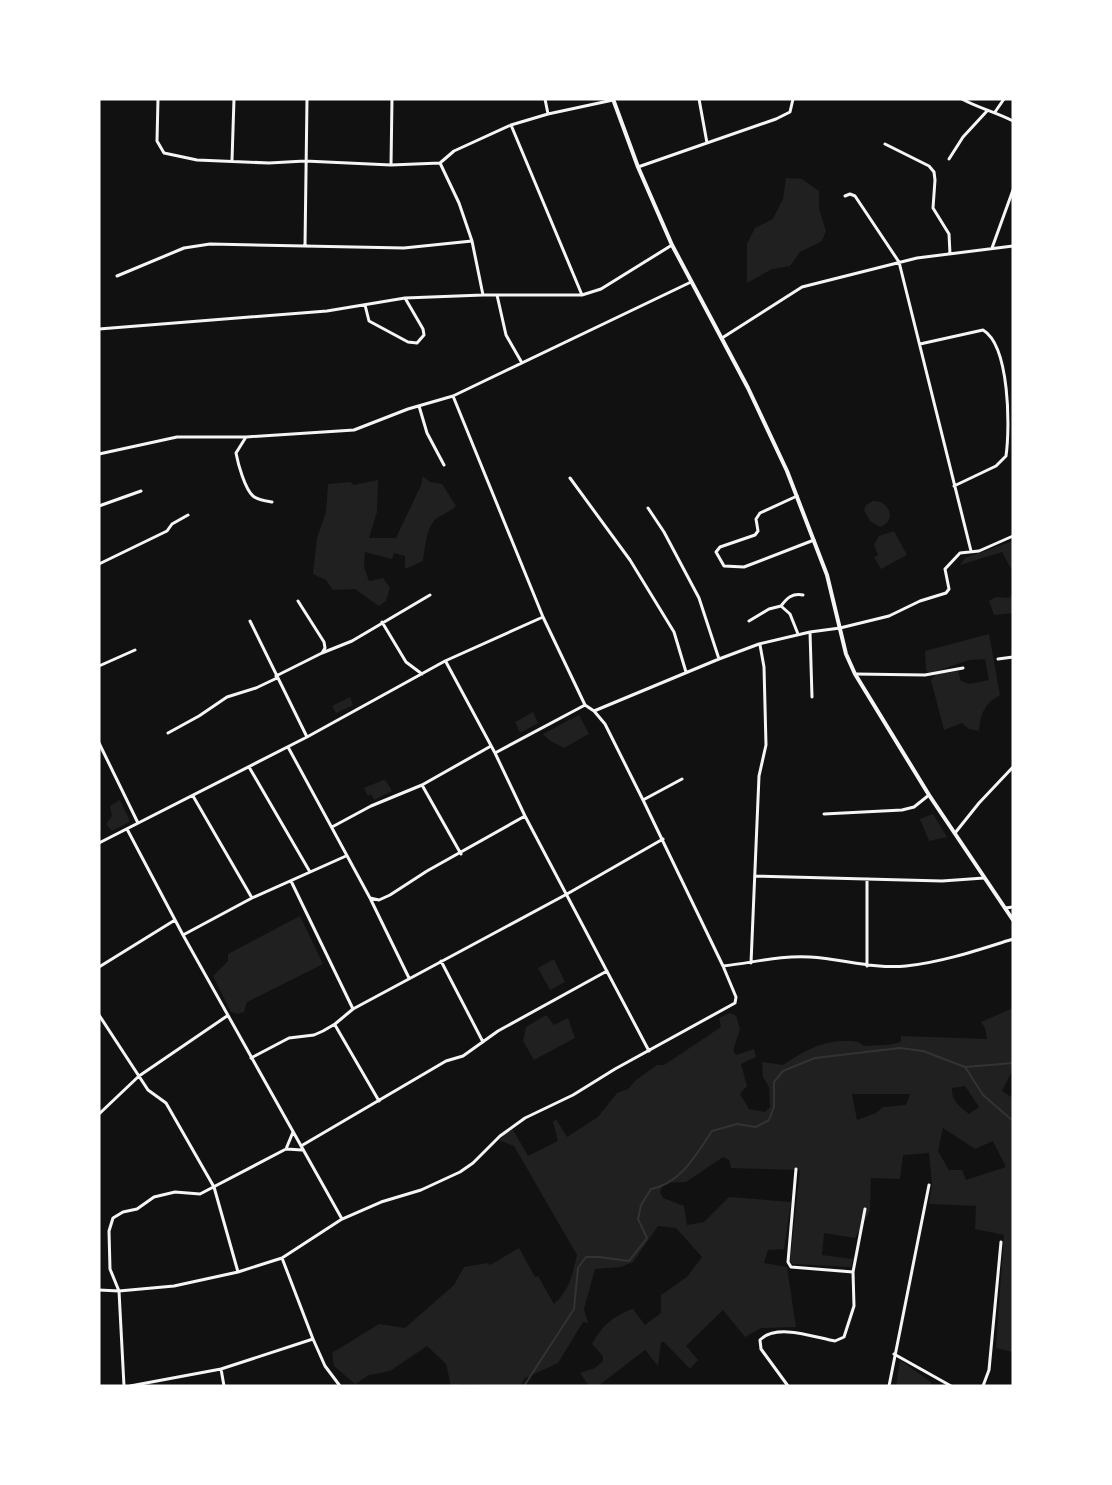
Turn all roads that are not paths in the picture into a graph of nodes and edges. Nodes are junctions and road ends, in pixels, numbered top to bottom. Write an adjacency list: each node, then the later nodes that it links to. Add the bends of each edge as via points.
1 (158, 99): 19 (street, via 157,141 164,153 197,160)
2 (234, 99): 19 (street)
3 (307, 99): 20 (street)
4 (392, 99): 22 (street)
5 (545, 99): 13 (street)
6 (699, 99): 16 (street)
7 (793, 99): 16 (street, via 790,112)
8 (962, 99): 11 (street)
9 (1004, 99): 12 (street)
10 (613, 100): 13 (street); 23 (street)
11 (987, 111): 12 (street); 18 (street, via 963,137)
12 (995, 112): 14 (street)
13 (548, 114): 15 (street)
14 (1013, 121)
15 (511, 125): 21 (street, via 454,151); 37 (street)
16 (707, 143): 23 (street)
17 (885, 144): 31 (street, via 934,172 933,208 949,234)
18 (950, 159)
19 (232, 160): 20 (street)
20 (305, 161): 22 (street); 28 (street)
21 (440, 163): 22 (street); 26 (street)
22 (391, 165)
23 (638, 167): 27 (street)
24 (1013, 190): 30 (street)
25 (845, 196): 32 (street, via 855,196)
26 (472, 241): 28 (street, via 404,248); 35 (street)
27 (672, 244): 34 (street); 37 (street, via 602,289)
28 (305, 245): 33 (street, via 210,244 184,248)
29 (1013, 246): 30 (street)
30 (992, 248): 31 (street)
31 (950, 254): 32 (street)
32 (899, 262): 41 (street, via 802,287); 42 (street)
33 (117, 276)
34 (691, 282): 41 (street); 43 (street)
35 (483, 295): 36 (street); 38 (street)
36 (497, 295): 37 (street); 43 (street, via 506,335)
37 (582, 295)
38 (405, 298): 39 (street); 39 (street, via 423,329 424,335 417,343 369,321)
39 (364, 305): 40 (street)
40 (99, 329)
41 (722, 339): 53 (street, via 766,425)
42 (920, 344): 46 (street, via 979,330 987,332 999,357); 51 (street)
43 (522, 363): 44 (street)
44 (453, 396): 45 (street); 66 (street)
45 (419, 406): 47 (street, via 354,430); 49 (street, via 427,433)
46 (1011, 406): 51 (street, via 1004,460)
47 (246, 437): 48 (street, via 177,437); 54 (street, via 236,453 243,477 251,495)
48 (99, 454)
49 (444, 465)
50 (570, 478): 82 (street, via 630,560 675,632)
51 (954, 486): 60 (street)
52 (141, 491): 55 (street)
53 (796, 496): 59 (street); 59 (street, via 760,513 755,535 718,548 718,557 724,566 744,567)
54 (272, 502)
55 (99, 506)
56 (648, 508): 78 (street, via 699,598)
57 (188, 515): 61 (street, via 167,531)
58 (1013, 536): 60 (street)
59 (814, 540): 70 (street)
60 (971, 551): 70 (street, via 958,555 945,569 949,589 946,593 897,613)
61 (99, 564)
62 (430, 595): 69 (street)
63 (803, 595): 65 (street, via 794,594)
64 (298, 601): 75 (street, via 324,642)
65 (781, 606): 68 (street); 72 (street, via 790,615)
66 (543, 617): 79 (street); 87 (street)
67 (250, 621): 85 (street)
68 (749, 621)
69 (382, 622): 75 (street, via 352,641); 83 (street, via 405,662)
70 (840, 628): 71 (street); 84 (street)
71 (810, 632): 72 (street); 86 (street)
72 (798, 634): 73 (street)
73 (759, 644): 78 (street); 113 (street, via 764,668 766,745 759,776)
74 (135, 650): 80 (street)
75 (322, 653): 85 (street)
76 (1013, 657): 77 (street)
77 (998, 658)
78 (719, 659): 82 (street)
79 (445, 661): 83 (street); 92 (street)
80 (99, 666)
81 (963, 668): 84 (street, via 925,675)
82 (686, 672): 88 (street)
83 (422, 674): 90 (street)
84 (855, 674): 99 (street)
85 (277, 677): 89 (street, via 227,697); 90 (street)
86 (812, 697)
87 (585, 705): 88 (street); 94 (street)
88 (594, 711): 101 (street)
89 (168, 733)
90 (307, 737): 93 (street)
91 (99, 743): 104 (street)
92 (491, 746): 94 (street); 98 (street)
93 (288, 747): 96 (street); 105 (street)
94 (495, 753): 103 (street)
95 (1013, 767): 107 (street)
96 (249, 768): 100 (street); 112 (street)
97 (682, 779): 101 (street)
98 (422, 785): 105 (street); 110 (street)
99 (928, 795): 102 (street, via 903,810); 107 (street)
100 (193, 796): 104 (street); 118 (street)
101 (644, 800): 108 (street)
102 (824, 813)
103 (525, 816): 110 (street); 117 (street)
104 (138, 823): 106 (street)
105 (332, 827): 111 (street)
106 (127, 828): 109 (street); 122 (street)
107 (955, 833): 114 (street)
108 (663, 839): 117 (street); 128 (street)
109 (99, 843)
110 (461, 854): 119 (street, via 390,895 379,900)
111 (346, 856): 112 (street); 119 (street)
112 (310, 872): 116 (street)
113 (755, 876): 115 (street); 127 (street)
114 (984, 878): 115 (street); 121 (street)
115 (867, 879): 129 (street)
116 (291, 880): 118 (street); 133 (street)
117 (567, 894): 126 (street); 131 (street)
118 (252, 898): 124 (street)
119 (370, 898): 132 (street)
120 (1013, 907): 121 (street)
121 (1005, 908): 123 (street)
122 (175, 920): 124 (street); 130 (street)
123 (1013, 920)
124 (183, 935): 135 (street)
125 (1013, 939): 129 (street, via 939,960 905,966)
126 (441, 961): 132 (street); 137 (street)
127 (751, 963): 128 (street); 129 (street, via 793,957)
128 (723, 966): 138 (street, via 735,1003)
129 (867, 966)
130 (99, 967)
131 (607, 971): 137 (street); 138 (street)
132 (409, 978): 133 (street)
133 (353, 1009): 136 (street)
134 (99, 1015): 140 (street)
135 (227, 1016): 139 (street); 140 (street)
136 (335, 1024): 139 (street, via 314,1035 289,1038); 141 (street)
137 (483, 1042): 141 (street)
138 (649, 1051): 150 (street, via 513,1126 460,1172)
139 (251, 1058): 143 (street)
140 (139, 1076): 142 (street); 148 (street, via 148,1090 166,1103)
141 (379, 1101): 144 (street)
142 (99, 1114)
143 (293, 1132): 144 (street); 145 (street)
144 (302, 1148): 145 (street); 150 (street)
145 (286, 1149): 148 (street)
146 (796, 1169): 154 (street, via 788,1262 791,1267)
147 (929, 1185): 158 (street)
148 (214, 1187): 153 (street); 156 (street, via 195,1195 175,1192 154,1197 113,1218 109,1232 110,1269)
149 (865, 1209): 154 (street)
150 (342, 1219): 152 (street)
151 (1001, 1242): 167 (street)
152 (282, 1258): 153 (street); 157 (street)
153 (238, 1272): 156 (street, via 174,1286)
154 (853, 1272): 160 (street, via 854,1306 842,1339 779,1331 760,1340 760,1349)
155 (99, 1290): 156 (street)
156 (118, 1291): 161 (street)
157 (313, 1340): 159 (street); 164 (street)
158 (894, 1354): 165 (street); 166 (street)
159 (221, 1369): 162 (street); 163 (street)
160 (785, 1385)
161 (124, 1386)
162 (130, 1386)
163 (224, 1386)
164 (340, 1386)
165 (889, 1386)
166 (951, 1386)
167 (983, 1386)

